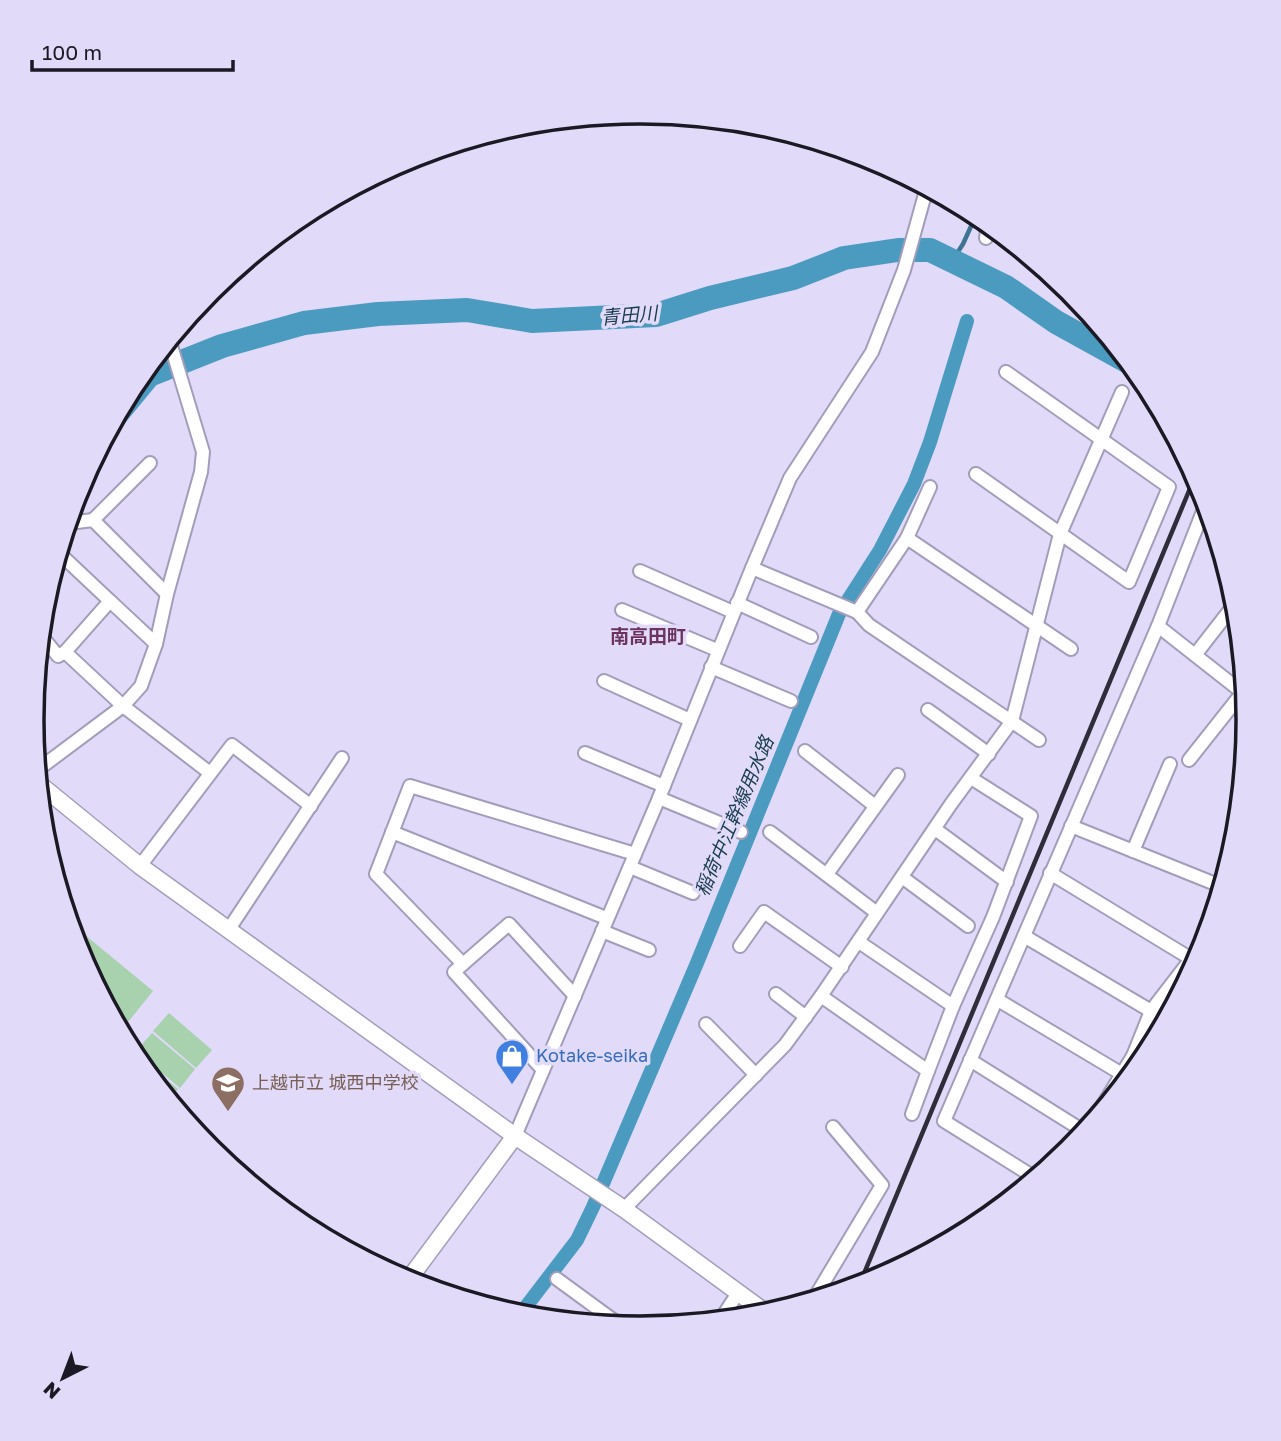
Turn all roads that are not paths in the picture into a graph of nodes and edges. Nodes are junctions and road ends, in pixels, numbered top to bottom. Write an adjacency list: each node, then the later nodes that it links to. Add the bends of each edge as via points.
1 (924, 196): 17 (street, via 904,270 872,352 790,478)
2 (986, 234): 3 (street)
3 (986, 238)
4 (173, 350): 19 (street, via 203,452)
5 (1006, 372): 7 (street)
6 (1122, 392): 7 (street)
7 (1101, 440): 14 (street); 14 (street, via 1169,487 1129,582)
8 (150, 463): 12 (street)
9 (976, 474): 14 (street)
10 (930, 487): 15 (street)
11 (1201, 516): 26 (street)
12 (93, 520): 13 (street); 19 (street)
13 (78, 522)
14 (1060, 534): 25 (street)
15 (907, 538): 23 (street); 25 (street)
16 (66, 559): 20 (street)
17 (752, 568): 21 (street); 23 (street)
18 (640, 571): 21 (street)
19 (167, 594): 28 (street)
20 (110, 601): 28 (street); 32 (street)
21 (735, 607): 27 (street); 31 (street)
22 (622, 610): 31 (street)
23 (857, 612): 42 (street, via 869,625)
24 (1227, 613): 33 (street)
25 (1037, 625): 30 (street); 42 (street)
26 (1158, 626): 33 (street); 58 (street)
27 (811, 637)
28 (156, 644): 39 (street, via 141,687)
29 (49, 645): 32 (street, via 58,656)
30 (1071, 649)
31 (717, 650): 34 (street)
32 (65, 652): 39 (street)
33 (1195, 654): 36 (street)
34 (711, 667): 37 (street); 41 (street)
35 (604, 681): 41 (street)
36 (1236, 685)
37 (791, 701)
38 (1237, 702): 48 (street)
39 (123, 706): 50 (street); 51 (street)
40 (928, 710): 46 (street)
41 (690, 720): 55 (street)
42 (1012, 721): 43 (street); 46 (street)
43 (1038, 740)
44 (805, 751): 57 (street)
45 (585, 753): 55 (street)
46 (989, 754): 53 (street)
47 (342, 758): 56 (street)
48 (1189, 760)
49 (1170, 764): 63 (street)
50 (45, 765)
51 (210, 773): 56 (street, via 232,744); 65 (street)
52 (898, 775): 57 (street)
53 (971, 778): 59 (street); 69 (street, via 1031,816)
54 (48, 791): 65 (street)
55 (661, 792): 61 (street); 64 (street)
56 (311, 806): 75 (street)
57 (875, 806): 67 (street)
58 (1071, 826): 63 (street); 66 (street)
59 (935, 829): 68 (street); 69 (street)
60 (392, 832): 64 (street, via 411,786); 73 (street); 82 (street, via 376,874)
61 (741, 832)
62 (770, 832): 67 (street)
63 (1133, 851): 70 (street)
64 (633, 860): 71 (street); 73 (street)
65 (140, 866): 75 (street)
66 (1050, 873): 77 (street); 81 (street)
67 (827, 874): 72 (street)
68 (902, 877): 72 (street); 74 (street)
69 (1007, 881): 89 (street)
70 (1214, 884)
71 (694, 893)
72 (877, 913): 78 (street)
73 (606, 918): 76 (street)
74 (968, 926)
75 (229, 929): 103 (street)
76 (602, 931): 80 (street); 86 (street)
77 (1024, 936): 88 (street); 90 (street)
78 (859, 942): 83 (street); 89 (street)
79 (740, 946): 83 (street, via 764,912)
80 (649, 950)
81 (1188, 958)
82 (463, 964): 86 (street, via 509,924); 96 (street, via 454,972)
83 (842, 967): 87 (street)
84 (1177, 981): 90 (street)
85 (776, 994): 92 (street)
86 (575, 996): 96 (street)
87 (821, 996): 92 (street); 97 (street)
88 (998, 1000): 95 (street); 99 (street)
89 (953, 1006): 97 (street)
90 (1151, 1011): 91 (street); 94 (street)
91 (1160, 1014)
92 (806, 1017): 98 (street)
93 (706, 1024): 98 (street)
94 (1143, 1041)
95 (970, 1060): 102 (street); 104 (street, via 944,1121)
96 (543, 1070): 103 (street)
97 (928, 1071): 100 (street)
98 (756, 1074): 105 (street)
99 (1122, 1074)
100 (912, 1114)
101 (833, 1127): 108 (street, via 882,1185)
102 (1073, 1131)
103 (515, 1136): 105 (street); 106 (street)
104 (1028, 1174)
105 (624, 1209): 109 (street)
106 (414, 1273)
107 (557, 1279): 112 (street)
108 (819, 1290)
109 (738, 1293): 110 (street); 111 (street)
110 (756, 1306)
111 (726, 1311)
112 (608, 1316)

